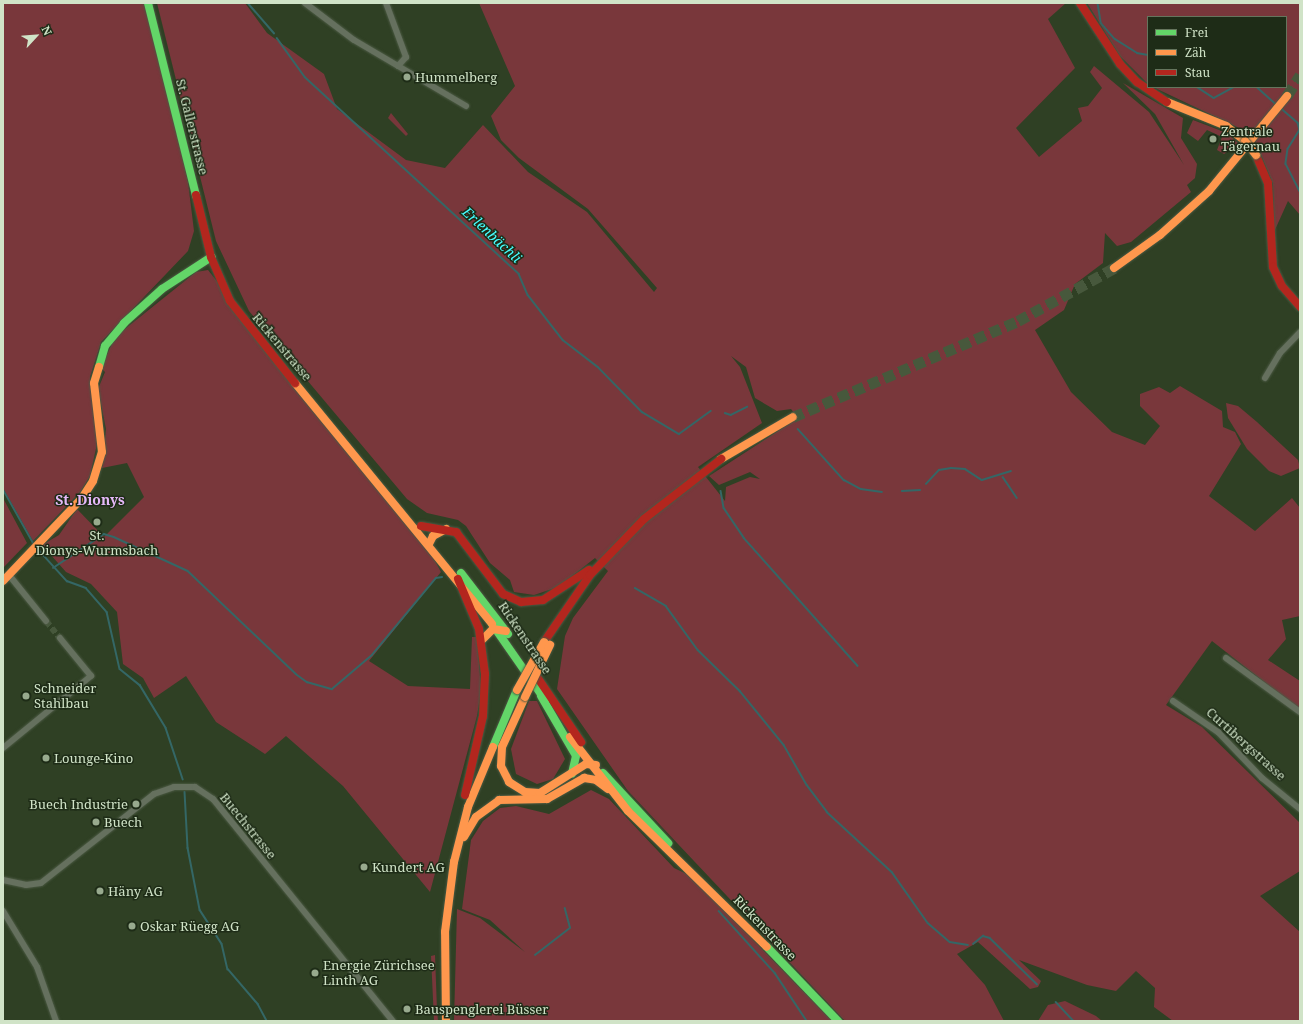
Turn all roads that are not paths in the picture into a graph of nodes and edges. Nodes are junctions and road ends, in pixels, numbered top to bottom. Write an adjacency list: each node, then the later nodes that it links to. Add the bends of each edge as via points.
1 (148, 3): 8 (main road, St. Gallerstrasse)
2 (305, 3): 5 (street, via 354,40)
3 (386, 3): 5 (street, via 406,57)
4 (1080, 3): 10 (main road, bridge, via 1120,64 1137,82 1164,101 1226,126 1245,141 1256,155 1268,183 1273,267 1282,286)
5 (398, 66): 7 (street)
6 (1285, 99): 9 (main road, via 1209,191 1160,235)
7 (466, 106)
8 (211, 257): 14 (main road, Rickenstrasse, via 243,320); 19 (main road, via 162,289 124,323 105,346 94,383 101,445 99,466 82,498)
9 (1114, 268)
10 (1300, 307)
11 (1300, 332): 12 (street, via 1280,353)
12 (1265, 378)
13 (793, 416): 18 (main road, via 730,452 687,483)
14 (348, 444): 15 (main road, Rickenstrasse); 17 (main road, Rickenstrasse)
15 (421, 526): 16 (main road); 17 (main road, Rickenstrasse)
16 (447, 528): 17 (main road); 18 (main road, via 464,539 484,573 503,594 521,602 533,602 553,595)
17 (430, 541): 20 (main road, Rickenstrasse); 22 (main road, Rickenstrasse)
18 (600, 562): 25 (main road, via 567,606)
19 (6, 578): 21 (street)
20 (458, 579): 22 (main road, Rickenstrasse); 24 (main road)
21 (46, 621)
22 (502, 630): 24 (main road, via 489,631); 27 (main road, Rickenstrasse); 31 (main road, Rickenstrasse)
23 (60, 638): 30 (street, via 92,676)
24 (482, 640): 36 (main road, via 486,674 483,716 457,827)
25 (547, 644): 32 (main road, bridge, via 502,747 504,774 516,788 533,793 548,790); 36 (main road, bridge, via 517,690 482,768)
26 (1226, 658): 29 (street)
27 (541, 696): 31 (main road, Rickenstrasse); 32 (main road, via 576,756)
28 (1173, 701): 35 (street, Curtibergstrasse, via 1218,732 1262,778)
29 (1300, 712)
30 (3, 748)
31 (592, 763): 32 (main road); 33 (main road); 34 (main road, Rickenstrasse); 37 (main road, Rickenstrasse)
32 (572, 774)
33 (571, 784): 34 (main road, via 590,778); 38 (main road, via 540,800 508,798 490,804 470,825)
34 (608, 789): 37 (main road, Rickenstrasse)
35 (1300, 809)
36 (458, 842): 38 (main road)
37 (673, 852): 44 (main road, Rickenstrasse)
38 (454, 862): 43 (main road, via 445,932)
39 (3, 880): 42 (street, Buechstrasse, via 26,886 48,880 154,794 174,787 195,787 213,798)
40 (3, 911): 41 (street, via 37,967)
41 (56, 1021)
42 (393, 1021)
43 (446, 1021)
44 (838, 1021)

